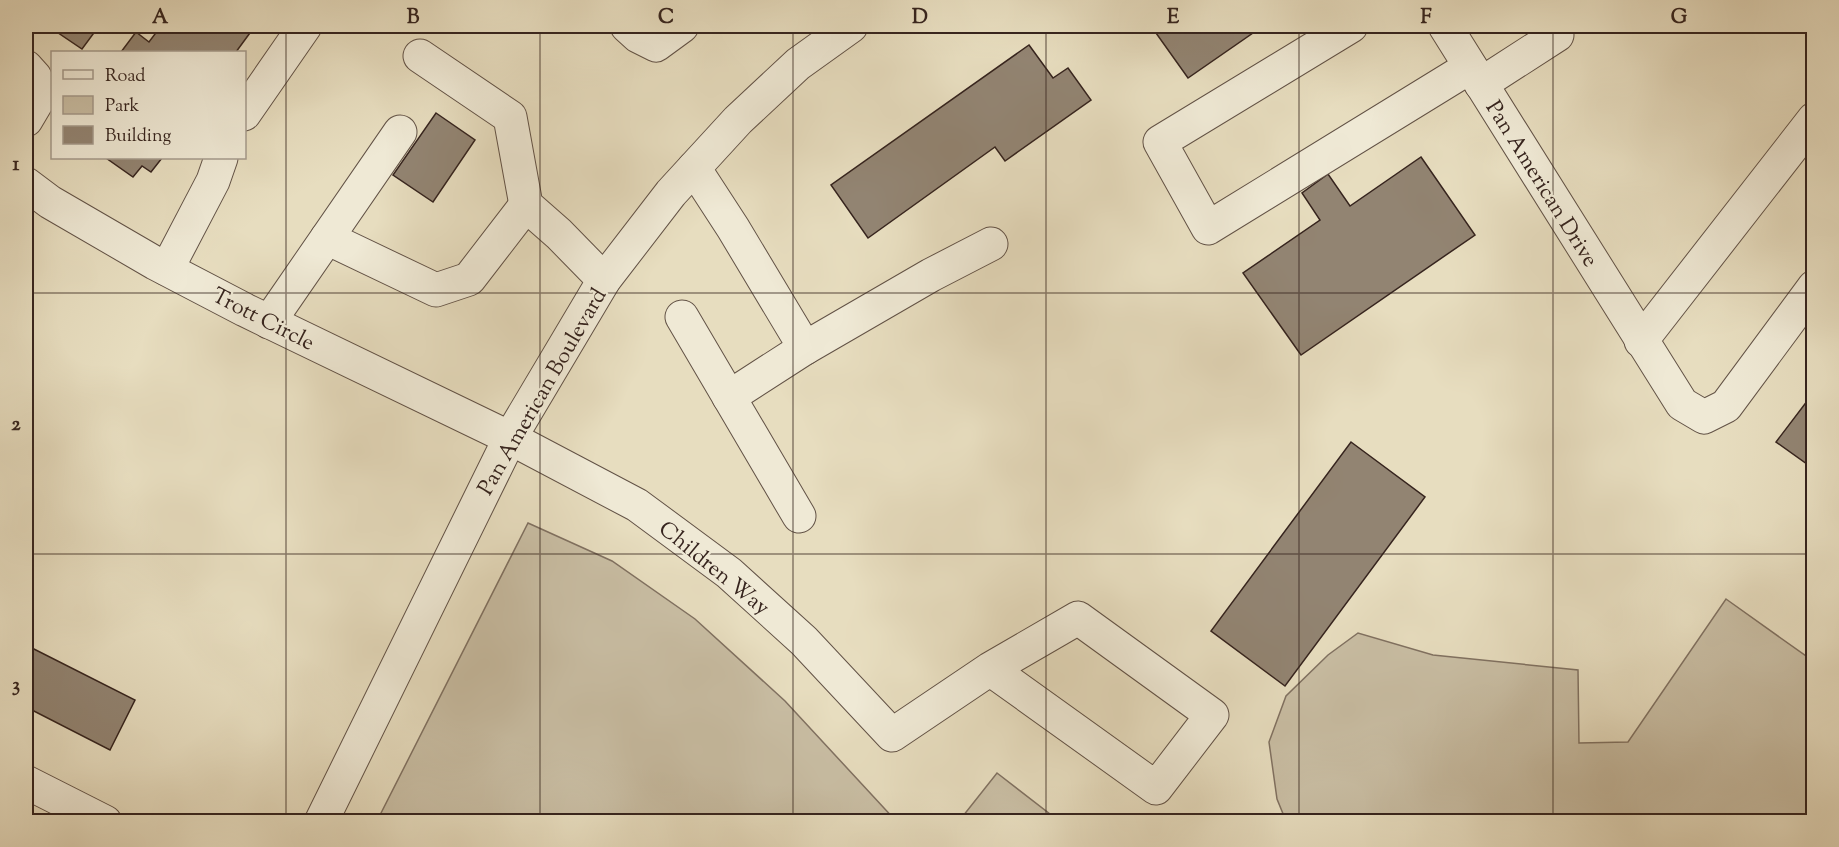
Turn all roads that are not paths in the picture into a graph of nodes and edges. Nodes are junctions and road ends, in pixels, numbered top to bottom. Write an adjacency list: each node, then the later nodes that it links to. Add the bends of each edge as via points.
1 (305, 26): 11 (street)
2 (627, 26): 3 (street, via 656,45)
3 (682, 26)
4 (1351, 26): 10 (street, via 1160,142 1208,228)
5 (1445, 26): 10 (street, Pan American Drive)
6 (1560, 29): 10 (street)
7 (834, 30): 16 (street, Pan American Boulevard)
8 (420, 56): 18 (street, via 510,117)
9 (26, 67): 13 (street, via 42,93)
10 (1476, 75): 26 (street, Pan American Drive)
11 (246, 111)
12 (1814, 119): 26 (street)
13 (26, 120)
14 (400, 132): 19 (street)
15 (221, 159): 21 (street)
16 (693, 168): 22 (street, Pan American Boulevard); 27 (street)
17 (26, 184): 21 (street, Trott Circle, via 50,202)
18 (526, 205): 19 (street, via 469,279 436,290); 22 (street)
19 (327, 238): 25 (street)
20 (991, 244): 27 (street)
21 (167, 269): 25 (street, Trott Circle)
22 (604, 280): 29 (street, Pan American Boulevard)
23 (1814, 287): 26 (street, Pan American Drive, via 1726,406 1704,417 1682,404)
24 (682, 317): 28 (street)
25 (268, 322): 29 (street, Trott Circle)
26 (1641, 341)
27 (805, 348): 28 (street)
28 (729, 397): 30 (street)
29 (510, 438): 31 (street, Children Way, via 637,505 729,573 804,641 892,735); 34 (street, Pan American Boulevard)
30 (799, 516)
31 (990, 669): 31 (street, via 1156,788 1212,715 1078,618)
32 (26, 782): 33 (street)
33 (105, 822)
34 (321, 822)

